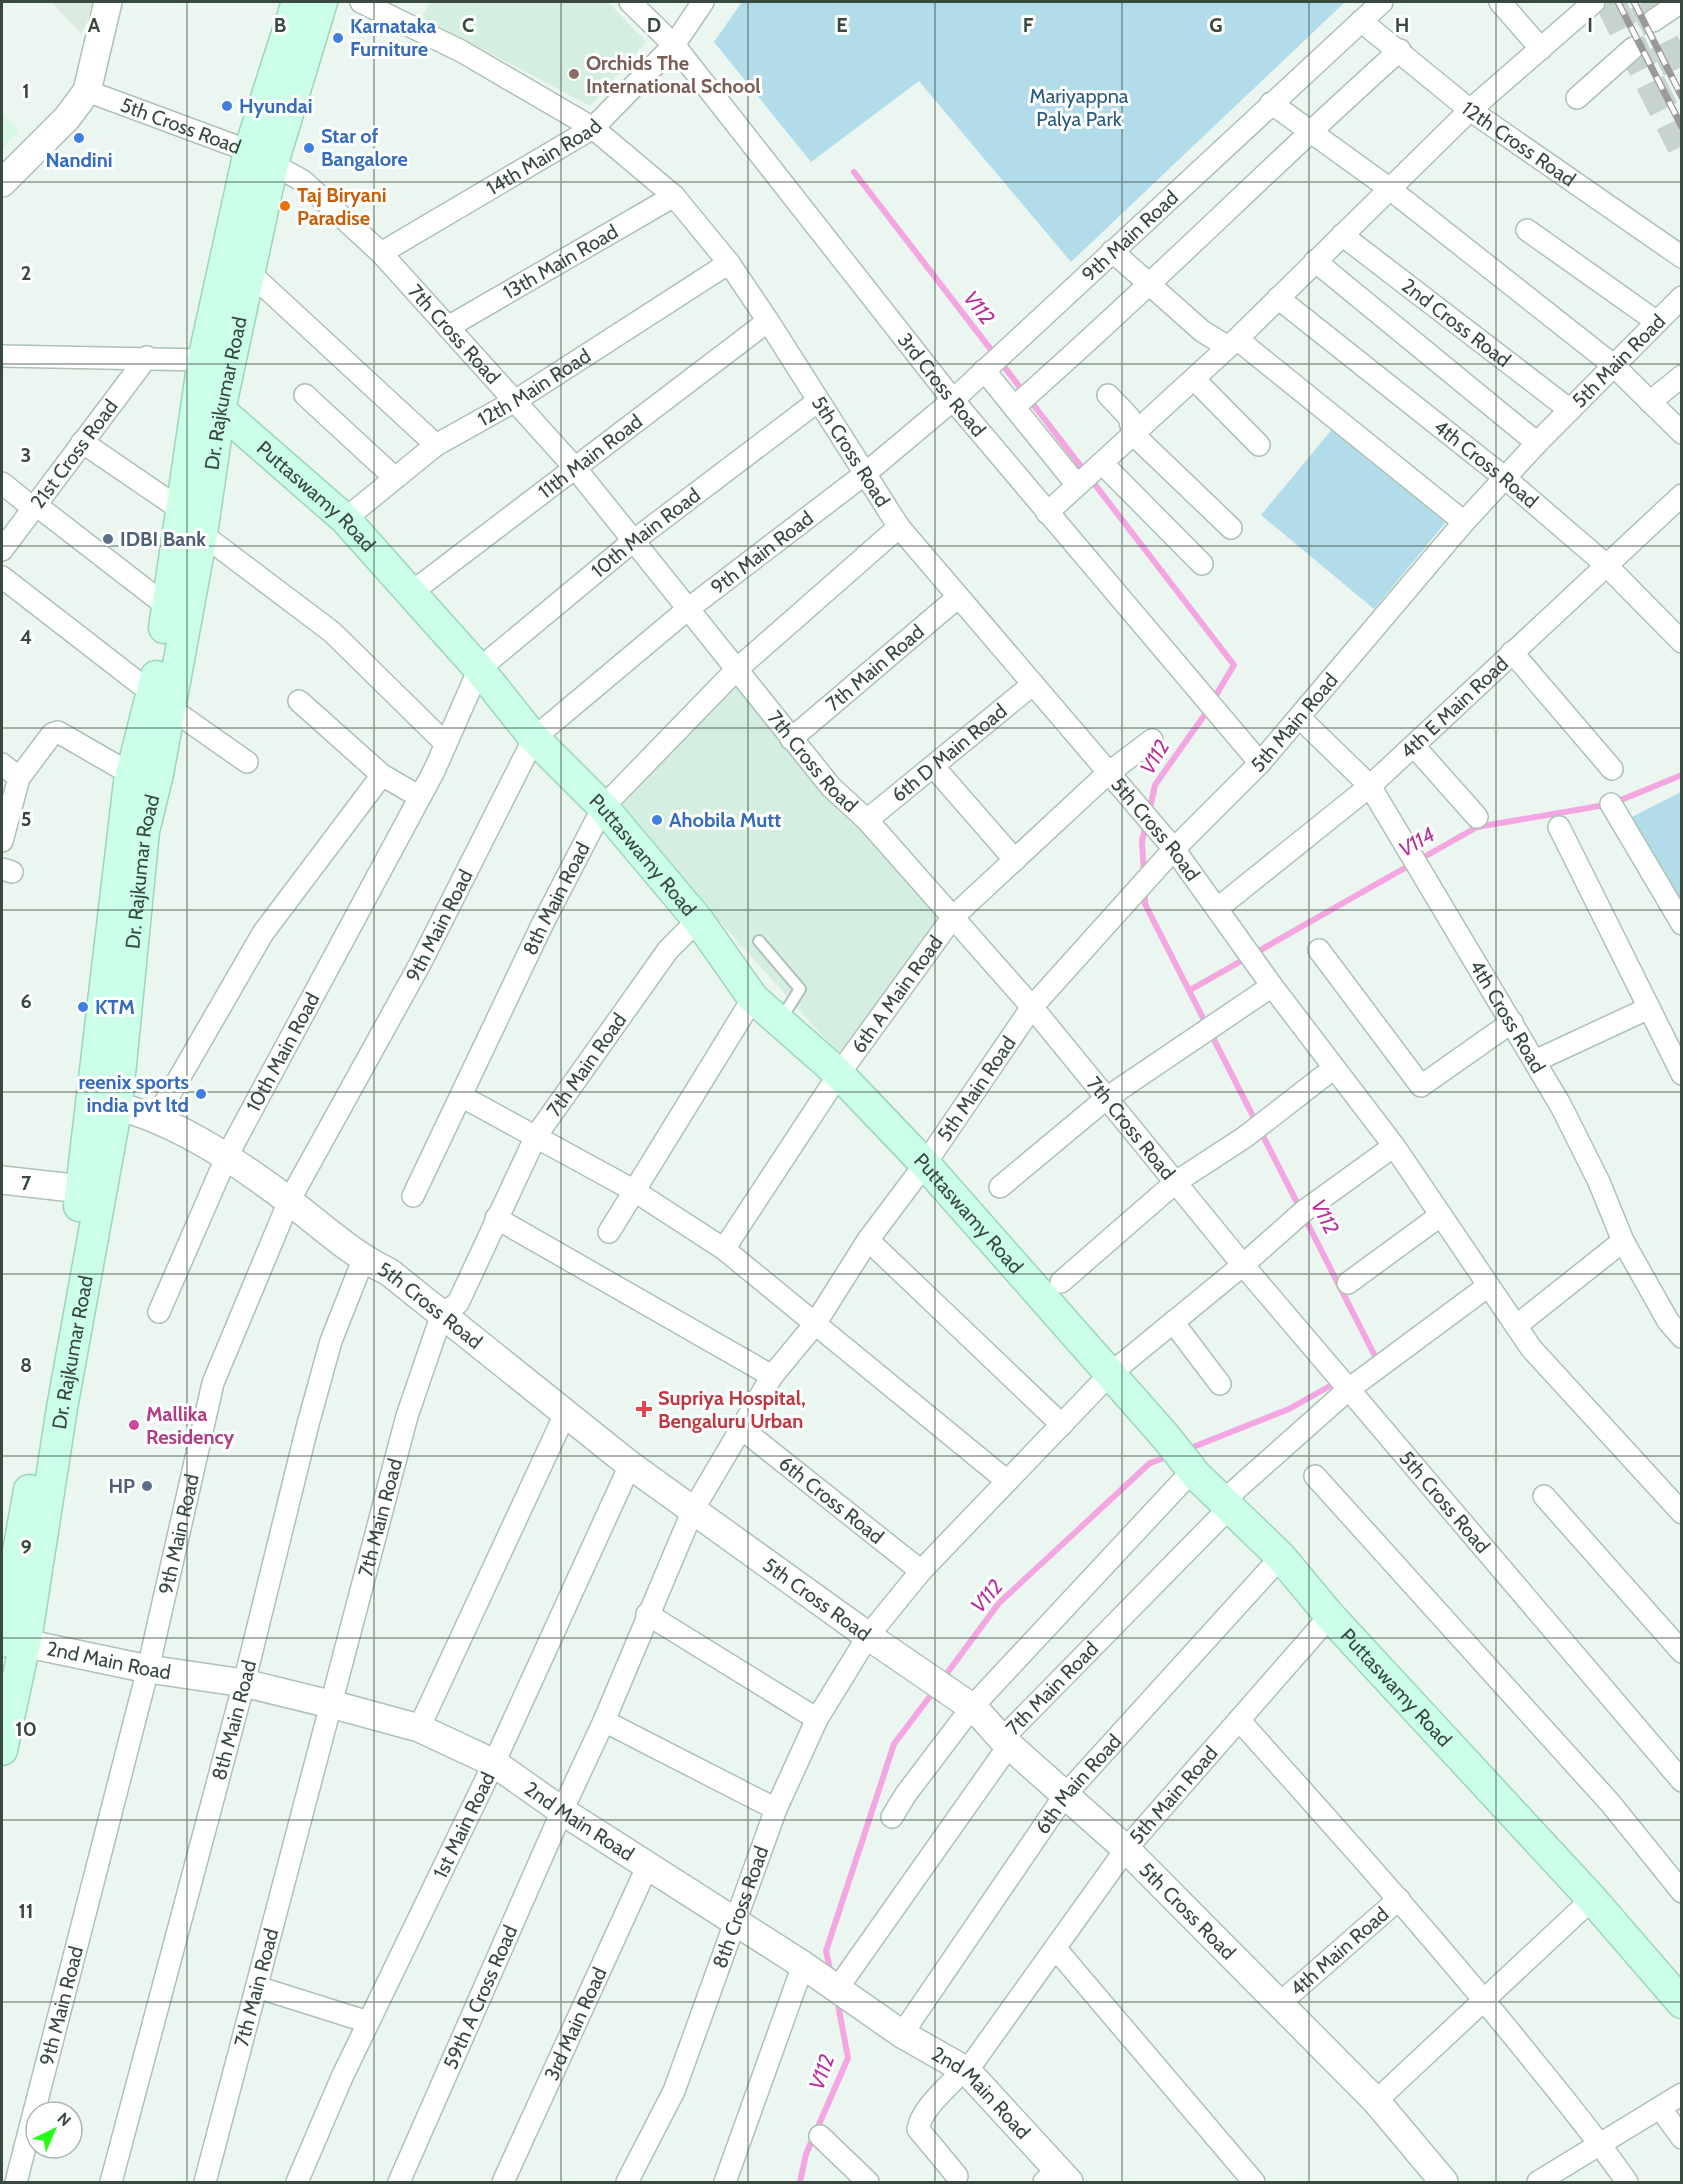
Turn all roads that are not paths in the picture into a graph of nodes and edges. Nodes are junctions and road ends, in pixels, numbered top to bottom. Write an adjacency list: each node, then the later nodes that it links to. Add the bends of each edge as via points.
1 (108, 2): 17 (street)
2 (297, 2): 23 (main road, Dr. Rajkumar Road)
3 (322, 2): 23 (main road, Dr. Rajkumar Road)
4 (361, 2): 21 (street, 5th Cross Road, via 461,51)
5 (630, 2): 13 (street, 3rd Cross Road)
6 (703, 2): 13 (street, 14th Main Road)
7 (1382, 2): 11 (street, 9th Main Road)
8 (1500, 2): 16 (street)
9 (1594, 2): 16 (street)
10 (1681, 2): 12 (street)
11 (1361, 21): 15 (street, 12th Cross Road); 19 (street, 9th Main Road)
12 (1653, 21)
13 (674, 45): 21 (street, 14th Main Road); 52 (street, 3rd Cross Road)
14 (1633, 48): 18 (street)
15 (1400, 50): 20 (street, 12th Cross Road); 22 (street)
16 (1541, 50): 20 (street)
17 (87, 91): 23 (street, 5th Cross Road); 24 (street, via 67,118)
18 (1577, 98)
19 (1270, 103): 22 (street); 29 (street, 9th Main Road)
20 (1470, 110): 25 (street); 31 (street, 12th Cross Road)
21 (593, 128): 26 (street, 5th Cross Road); 30 (street, 14th Main Road)
22 (1309, 131): 25 (street); 35 (street)
23 (261, 157): 30 (street, 7th Cross Road, via 303,181); 34 (main road, Dr. Rajkumar Road); 44 (main road, Dr. Rajkumar Road)
24 (2, 183)
25 (1390, 189): 28 (street); 46 (street)
26 (674, 196): 33 (street, 5th Cross Road); 40 (street, 13th Main Road)
27 (1527, 230): 39 (street)
28 (1342, 235): 32 (street); 57 (street, 2nd Cross Road)
29 (1112, 251): 35 (street); 45 (street, 9th Main Road)
30 (381, 254): 40 (street, 7th Cross Road)
31 (1682, 257)
32 (1315, 261): 37 (street); 61 (street)
33 (729, 263): 38 (street, 5th Cross Road); 53 (street, 12th Main Road)
34 (251, 274): 56 (main road, Dr. Rajkumar Road); 62 (street)
35 (1150, 284): 41 (street, via 1202,331); 51 (street)
36 (1682, 297): 39 (street, 5th Main Road)
37 (1278, 298): 41 (street); 68 (street, 4th Cross Road)
38 (768, 321): 54 (street, 5th Cross Road); 64 (street, 11th Main Road)
39 (1657, 322): 46 (street, 5th Main Road)
40 (448, 327): 53 (street, 7th Cross Road)
41 (1232, 343): 48 (street); 75 (street)
42 (2, 356): 43 (street)
43 (147, 357): 44 (street); 60 (street, 21st Cross Road)
44 (203, 360): 72 (main road, Dr. Rajkumar Road)
45 (993, 362): 51 (street); 52 (street, 9th Main Road)
46 (1613, 365): 55 (street); 57 (street, 5th Main Road)
47 (1682, 376): 55 (street)
48 (1194, 379): 58 (street); 63 (street)
49 (305, 395): 67 (street)
50 (1108, 395): 58 (street, via 1129,417)
51 (1022, 399): 66 (street)
52 (953, 400): 65 (street, 9th Main Road); 73 (street, 3rd Cross Road)
53 (515, 401): 62 (street, 12th Main Road); 64 (street, 7th Cross Road)
54 (818, 401): 65 (street, 5th Cross Road); 79 (street, 10th Main Road)
55 (1650, 402): 59 (street)
56 (220, 410): 74 (main road, Puttaswamy Road); 78 (main road, Dr. Rajkumar Road)
57 (1570, 410): 61 (street, 5th Main Road)
58 (1133, 434): 66 (street); 77 (street)
59 (1682, 434)
60 (82, 442): 71 (street, 21st Cross Road); 72 (street)
61 (1537, 443): 68 (street, 5th Main Road)
62 (436, 445): 67 (street, 12th Main Road)
63 (1259, 445)
64 (576, 469): 79 (street, 7th Cross Road); 84 (street, 11th Main Road)
65 (866, 473): 76 (street, 5th Cross Road); 87 (street, 9th Main Road)
66 (1089, 475): 73 (street); 81 (street)
67 (395, 478): 74 (street, 12th Main Road)
68 (1505, 478): 75 (street, 5th Main Road); 82 (street, 4th Cross Road)
69 (2, 483): 71 (street)
70 (1682, 495): 82 (street, 4th E Main Road)
71 (35, 506): 80 (street, 21st Cross Road); 86 (street)
72 (180, 509): 86 (main road, Dr. Rajkumar Road)
73 (1047, 513): 102 (street, 3rd Cross Road)
74 (345, 519): 84 (main road, Puttaswamy Road)
75 (1464, 522): 95 (street, 5th Main Road)
76 (899, 527): 85 (street, 5th Cross Road); 91 (street, 8th Main Road)
77 (1231, 528)
78 (202, 534): 93 (main road, Dr. Rajkumar Road); 99 (street, via 332,632)
79 (632, 542): 87 (street, 7th Cross Road); 90 (street, 10th Main Road)
80 (2, 550)
81 (1202, 564)
82 (1605, 564): 88 (street, 4th Cross Road); 89 (street, 4th E Main Road)
83 (2, 577): 93 (street)
84 (412, 592): 90 (main road, Puttaswamy Road)
85 (957, 598): 92 (street, 5th Cross Road); 97 (street, 7th Main Road)
86 (168, 607): 93 (main road, Dr. Rajkumar Road)
87 (688, 609): 91 (street, 7th Cross Road); 96 (street, 9th Main Road)
88 (1682, 642)
89 (1512, 652): 100 (street, 4th E Main Road); 105 (street)
90 (479, 669): 96 (main road, Puttaswamy Road); 99 (street, 10th Main Road)
91 (736, 670): 97 (street, 7th Cross Road); 113 (street, 8th Main Road)
92 (1032, 685): 104 (street, 6th D Main Road); 107 (street, 5th Cross Road)
93 (161, 701): 101 (street); 106 (main road, Dr. Rajkumar Road); 138 (main road, Dr. Rajkumar Road)
94 (299, 701): 108 (street)
95 (1299, 718): 102 (street, 5th Main Road); 110 (street, 4th Cross Road)
96 (534, 738): 113 (main road, Puttaswamy Road); 150 (street, 9th Main Road, via 420,964)
97 (791, 739): 115 (street, 7th Cross Road, via 831,787)
98 (1152, 740): 107 (street, 6th A Main Road)
99 (446, 744): 111 (street, 10th Main Road)
100 (1414, 746): 110 (street, 4th E Main Road); 114 (street)
101 (247, 762)
102 (1260, 763): 118 (street, 5th Main Road)
103 (2, 764): 109 (street)
104 (933, 766): 115 (street, 6th D Main Road); 119 (street)
105 (1612, 769)
106 (131, 774): 109 (street, via 58,732 48,738); 138 (main road, Dr. Rajkumar Road)
107 (1107, 774): 118 (street, 5th Cross Road); 119 (street, 6th A Main Road)
108 (382, 775): 111 (street); 139 (street, via 263,933)
109 (19, 778): 117 (street)
110 (1370, 786): 120 (street, 4th E Main Road); 131 (street, 4th Cross Road)
111 (420, 797): 142 (street, 10th Main Road)
112 (1611, 804): 123 (street)
113 (603, 807): 122 (main road, Puttaswamy Road); 136 (street, 8th Main Road)
114 (1477, 817)
115 (867, 820): 121 (street, 7th Cross Road)
116 (1559, 827): 129 (street)
117 (2, 841)
118 (1174, 849): 120 (street, 5th Cross Road); 128 (street, 5th Main Road)
119 (1015, 860): 121 (street, 6th A Main Road)
120 (1218, 908): 126 (street, 5th Cross Road)
121 (953, 916): 128 (street, 7th Cross Road); 134 (street, 6th A Main Road)
122 (698, 920): 127 (main road, Puttaswamy Road); 140 (street, 7th Main Road, via 668,950)
123 (1682, 924)
124 (759, 941): 130 (lane, via 800,989)
125 (1319, 950): 131 (street, via 1421,1086)
126 (1272, 986): 133 (street, 5th Cross Road); 137 (street)
127 (753, 998): 130 (main road, Puttaswamy Road); 148 (street)
128 (1032, 1007): 137 (street, 7th Cross Road); 143 (street, 5th Main Road)
129 (1649, 1008): 132 (street); 135 (street)
130 (780, 1022): 134 (main road, Puttaswamy Road)
131 (1512, 1022): 132 (street, 4th Cross Road)
132 (1535, 1061): 155 (street, 4th Cross Road, via 1562,1106)
133 (1335, 1068): 141 (street, 5th Cross Road); 145 (street, via 1260,1126)
134 (839, 1074): 143 (main road, Puttaswamy Road); 156 (street, 6th A Main Road)
135 (1682, 1074)
136 (461, 1096): 140 (street); 149 (street, 8th Main Road)
137 (1108, 1097): 145 (street, 7th Cross Road); 146 (street)
138 (104, 1103): 139 (street, 5th Cross Road); 147 (main road, Dr. Rajkumar Road); 189 (main road, Dr. Rajkumar Road, via 62,1408)
139 (155, 1120): 142 (street, 5th Cross Road)
140 (536, 1136): 148 (street); 152 (street, 7th Main Road)
141 (1394, 1146): 151 (street, 5th Cross Road); 158 (street, 8th Cross Road, via 1304,1211)
142 (227, 1156): 150 (street, 5th Cross Road); 162 (street, 10th Main Road)
143 (925, 1164): 154 (street, 5th Main Road); 169 (main road, Puttaswamy Road)
144 (2, 1180): 147 (street)
145 (1176, 1182): 158 (street, 7th Cross Road); 159 (street)
146 (1000, 1187)
147 (82, 1189): 189 (main road, Dr. Rajkumar Road)
148 (633, 1190): 153 (street); 156 (street)
149 (413, 1196)
150 (289, 1202): 157 (street, 5th Cross Road); 191 (street, 9th Main Road, via 213,1383)
151 (1441, 1215): 160 (street); 161 (street, 5th Cross Road)
152 (496, 1218): 163 (street, 7th Main Road, via 458,1303); 170 (street)
153 (609, 1232)
154 (868, 1240): 166 (street, 5th Main Road); 174 (street)
155 (1623, 1241): 164 (street, 4th Cross Road); 167 (street)
156 (724, 1250): 166 (street)
157 (363, 1260): 163 (street, 5th Cross Road, via 389,1272); 192 (street, 8th Main Road, via 331,1341)
158 (1243, 1265): 165 (street, 8th Cross Road); 171 (street, 7th Cross Road)
159 (1061, 1282)
160 (1348, 1283)
161 (1488, 1286): 167 (street, 5th Cross Road); 171 (street, 7th Main Road)
162 (159, 1312)
163 (442, 1314): 173 (street, 5th Cross Road); 193 (street, 7th Main Road, via 407,1416)
164 (1675, 1317): 168 (street, 4th Cross Road)
165 (1173, 1322): 169 (street, 8th Cross Road); 172 (street)
166 (815, 1324): 170 (street, 5th Main Road); 179 (street)
167 (1516, 1326): 183 (street, 5th Cross Road, via 1531,1348)
168 (1682, 1337)
169 (1110, 1374): 174 (street, 8th Cross Road); 176 (main road, Puttaswamy Road)
170 (772, 1376): 175 (street, 5th Main Road)
171 (1345, 1383): 181 (street, 7th Main Road); 202 (street, 5th Cross Road)
172 (1220, 1384)
173 (565, 1414): 177 (street, 5th Cross Road); 198 (street)
174 (1062, 1425): 179 (street, 8th Cross Road)
175 (742, 1430): 182 (street, 5th Main Road); 185 (street, 6th Cross Road)
176 (1179, 1454): 181 (main road, Puttaswamy Road); 194 (street)
177 (630, 1465): 182 (street, 5th Cross Road); 201 (street, 1st Main Road)
178 (1315, 1476): 209 (street, via 1611,1804)
179 (1007, 1481): 185 (street, 8th Cross Road)
180 (1544, 1496): 190 (street)
181 (1226, 1504): 184 (main road, Puttaswamy Road); 199 (street, 7th Main Road)
182 (693, 1510): 186 (street, 59th A Cross Road); 188 (street, 5th Cross Road)
183 (1682, 1512)
184 (1281, 1557): 187 (main road, Puttaswamy Road); 203 (street, 6th Main Road)
185 (921, 1571): 188 (street, 8th Cross Road)
186 (647, 1614): 195 (street); 197 (street, 59th A Cross Road)
187 (1330, 1616): 196 (street, 5th Main Road); 211 (main road, Puttaswamy Road)
188 (868, 1636): 194 (street, 5th Cross Road); 195 (street, 8th Cross Road)
189 (9, 1643): 191 (street, 2nd Main Road); 200 (main road, Dr. Rajkumar Road)
190 (1682, 1652)
191 (148, 1669): 192 (street, 2nd Main Road); 230 (street, 9th Main Road)
192 (243, 1683): 193 (street, 2nd Main Road); 231 (street, 8th Main Road)
193 (330, 1705): 198 (street, 2nd Main Road); 215 (street, 7th Main Road)
194 (972, 1707): 199 (street, 5th Cross Road); 206 (street)
195 (817, 1719): 204 (street, 8th Cross Road)
196 (1239, 1720): 207 (street, 5th Main Road); 210 (street)
197 (604, 1721): 204 (street); 205 (street, 59th A Cross Road)
198 (419, 1728): 201 (street, 2nd Main Road)
199 (1002, 1739): 203 (street, 5th Cross Road); 214 (street, 7th Main Road, via 1005,1751 865,1949)
200 (2, 1750)
201 (494, 1763): 205 (street, 2nd Main Road); 219 (street, 1st Main Road)
202 (1682, 1781)
203 (1065, 1795): 207 (street, 5th Cross Road); 220 (street, 6th Main Road)
204 (776, 1809): 212 (street, 8th Cross Road)
205 (562, 1811): 208 (street, 2nd Main Road); 234 (street, 59th A Cross Road)
206 (892, 1817)
207 (1126, 1849): 213 (street, 5th Main Road); 218 (street, 5th Cross Road)
208 (648, 1865): 212 (street, 2nd Main Road); 235 (street, 3rd Main Road)
209 (1682, 1892)
210 (1399, 1899): 216 (street); 218 (street, 4th Main Road)
211 (1592, 1899): 216 (street); 217 (main road, Puttaswamy Road)
212 (736, 1923): 214 (street, 2nd Main Road); 236 (street, 8th Cross Road, via 674,2091)
213 (1056, 1949): 221 (street, 5th Main Road); 239 (street)
214 (822, 1978): 220 (street, 2nd Main Road); 237 (street, 7th Main Road)
215 (257, 1987): 219 (street); 232 (street, 7th Main Road)
216 (1485, 2001): 223 (street); 227 (street)
217 (1682, 2003)
218 (1279, 2004): 223 (street, 5th Cross Road)
219 (368, 2022): 233 (street, 1st Main Road)
220 (902, 2034): 221 (street, 2nd Main Road)
221 (966, 2070): 228 (street, 5th Main Road, via 928,2110 918,2129); 229 (street, 2nd Main Road)
222 (1682, 2094): 224 (street)
223 (1376, 2101): 240 (street, 5th Cross Road)
224 (1660, 2108): 226 (street); 227 (street)
225 (820, 2136): 238 (street)
226 (1682, 2138)
227 (1601, 2145): 241 (street); 242 (street)
228 (957, 2176)
229 (1057, 2178)
230 (16, 2182)
231 (111, 2182)
232 (205, 2182)
233 (297, 2182)
234 (399, 2182)
235 (503, 2182)
236 (627, 2182)
237 (725, 2182)
238 (868, 2182)
239 (1254, 2182)
240 (1444, 2182)
241 (1538, 2182)
242 (1627, 2182)

